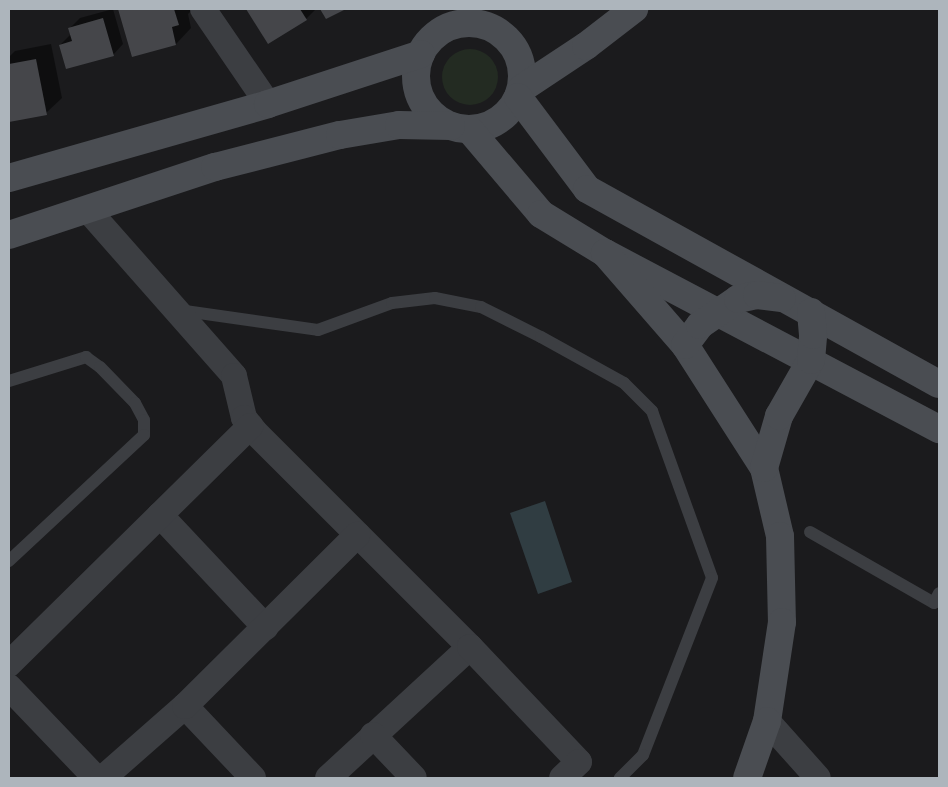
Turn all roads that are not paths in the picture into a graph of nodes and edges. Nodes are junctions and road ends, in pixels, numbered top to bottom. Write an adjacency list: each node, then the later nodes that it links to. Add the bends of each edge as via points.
1 (203, 9): 7 (street)
2 (503, 9): 4 (street)
3 (634, 9): 6 (street)
4 (475, 23): 5 (street, via 443,29); 6 (street, via 493,28 513,46 523,71)
5 (421, 54): 7 (street); 8 (street, via 416,71 417,88 424,105 436,118)
6 (520, 93): 8 (street, via 502,119 486,127); 13 (street, via 587,189)
7 (268, 104): 9 (street)
8 (460, 128): 10 (street, via 399,125 340,135 215,167); 12 (street, via 542,214)
9 (9, 178)
10 (87, 209): 11 (street); 14 (street)
11 (9, 235)
12 (605, 252): 15 (street); 17 (street)
13 (787, 299): 15 (street, via 757,295 738,299); 16 (street)
14 (176, 310): 21 (street, via 234,376 244,418); 42 (lane, via 318,330 392,303 435,298 481,307 624,383 652,411 712,578 643,755)
15 (716, 312): 17 (street, via 700,325); 18 (street)
16 (811, 312): 18 (street); 20 (street)
17 (685, 345): 23 (street)
18 (811, 360): 22 (street); 23 (street, via 779,416)
19 (9, 381): 27 (lane, via 86,357 135,403 144,420 144,435)
20 (939, 384)
21 (250, 426): 24 (street); 26 (street)
22 (939, 429)
23 (764, 468): 34 (street, via 780,536 782,584 782,622)
24 (160, 515): 29 (street); 31 (street)
25 (810, 532): 28 (lane, via 934,603)
26 (357, 535): 29 (street); 30 (street)
27 (9, 561)
28 (939, 593)
29 (265, 627): 33 (street)
30 (470, 648): 35 (street); 41 (street, via 579,762)
31 (9, 664)
32 (9, 687): 36 (street)
33 (185, 706): 37 (street); 38 (street)
34 (767, 721): 43 (street); 44 (street)
35 (373, 735): 39 (street); 40 (street)
36 (96, 778)
37 (103, 778)
38 (253, 778)
39 (328, 778)
40 (414, 778)
41 (562, 778)
42 (620, 778)
43 (748, 778)
44 (818, 778)

